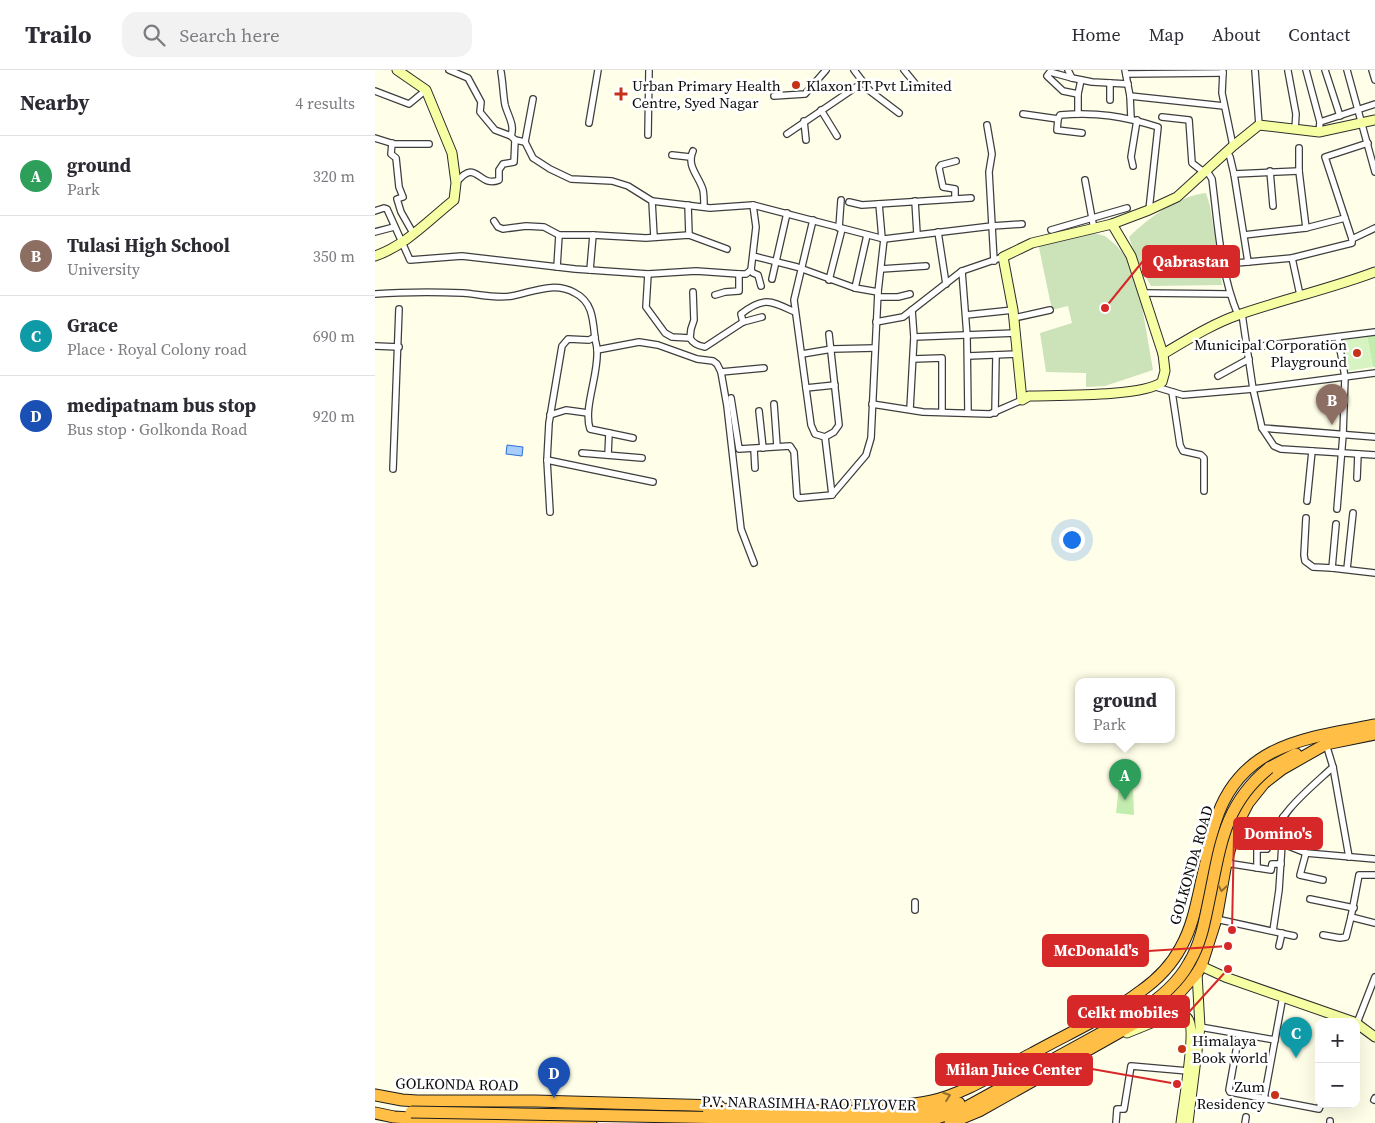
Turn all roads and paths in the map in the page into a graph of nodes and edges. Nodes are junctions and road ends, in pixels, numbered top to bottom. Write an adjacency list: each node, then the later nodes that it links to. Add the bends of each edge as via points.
1 (397, 70): 26 (street)
2 (449, 70): 59 (street, via 468,78 481,102 479,112 495,130)
3 (598, 70): 48 (street)
4 (649, 70): 56 (street)
5 (826, 70): 29 (street, via 805,94)
6 (854, 70): 22 (street)
7 (904, 70): 25 (street)
8 (1068, 70): 19 (street)
9 (1255, 70): 51 (street)
10 (1306, 70): 47 (street)
11 (1325, 70): 40 (street)
12 (1347, 70): 36 (street)
13 (1372, 70): 21 (street)
14 (1213, 71): 17 (street); 18 (street)
15 (1289, 71): 52 (street)
16 (501, 72): 59 (street)
17 (1126, 72): 24 (street)
18 (1223, 72): 34 (street)
19 (1072, 78): 20 (street); 28 (street, via 1050,72 1047,76 1063,91)
20 (1081, 80): 23 (street); 28 (street)
21 (1375, 80)
22 (862, 83): 35 (street); 37 (street)
23 (1111, 83): 24 (street); 32 (street)
24 (1128, 84): 30 (street)
25 (918, 87)
26 (426, 90): 27 (street, via 409,104); 78 (street, via 452,153)
27 (375, 91)
28 (1078, 94): 39 (street)
29 (774, 96)
30 (1129, 96): 34 (street); 42 (street)
31 (533, 99): 61 (street)
32 (1110, 100)
33 (1375, 104): 36 (street)
34 (1224, 106): 66 (street)
35 (821, 110): 46 (street); 57 (street)
36 (1359, 110): 40 (street); 49 (street)
37 (899, 113)
38 (1023, 114): 41 (street)
39 (1078, 114): 41 (street, via 1060,115); 42 (street)
40 (1340, 116): 47 (street)
41 (1059, 118): 54 (street, via 1057,130)
42 (1131, 118): 44 (street)
43 (1162, 118): 72 (street, via 1189,120 1192,163 1201,170)
44 (1137, 120): 71 (street, via 1131,157); 91 (street, via 1158,127)
45 (1375, 120): 49 (street)
46 (804, 121): 55 (street); 60 (street)
47 (1319, 122): 53 (street)
48 (589, 123)
49 (1361, 124): 53 (street); 64 (street)
50 (987, 125): 100 (street, via 992,154 989,172)
51 (1259, 125): 52 (street); 66 (street)
52 (1295, 130): 53 (street)
53 (1319, 132)
54 (1082, 133)
55 (787, 134)
56 (648, 136)
57 (837, 136)
58 (375, 138): 62 (street)
59 (513, 138): 61 (street); 78 (street, via 514,162 503,164 499,180 486,182 471,171 463,174)
60 (806, 140)
61 (525, 142): 82 (street, via 533,158 550,170 571,179 612,181 628,186)
62 (392, 143): 63 (street); 109 (street, via 391,154 395,158 403,197 397,199)
63 (429, 144)
64 (1368, 144): 75 (street); 95 (street, via 1325,157)
65 (1299, 148): 74 (street)
66 (1230, 149): 72 (street); 76 (street)
67 (693, 151): 69 (street)
68 (672, 155): 69 (street)
69 (690, 157): 88 (street, via 703,190)
70 (956, 161): 79 (street, via 939,168 943,187 955,189)
71 (1133, 166)
72 (1207, 170): 91 (street, via 1177,197); 127 (street, via 1212,179)
73 (1269, 171): 74 (street); 76 (street); 89 (street)
74 (1299, 171): 102 (street)
75 (1375, 172)
76 (1234, 174): 115 (street)
77 (1085, 180): 94 (street)
78 (456, 183): 109 (street, via 453,200)
79 (955, 198): 80 (street); 83 (street)
80 (971, 198)
81 (841, 200): 104 (street)
82 (652, 201): 86 (street); 116 (street)
83 (915, 201): 85 (street); 110 (street)
84 (849, 202): 85 (street)
85 (879, 204): 117 (street)
86 (688, 205): 88 (street); 113 (street)
87 (753, 205): 88 (street); 93 (street); 122 (street, via 756,227)
88 (704, 206)
89 (1273, 206)
90 (1127, 208): 94 (street)
91 (1149, 210): 99 (street)
92 (375, 211): 101 (street, via 387,209)
93 (787, 214): 96 (street); 125 (street)
94 (1093, 218): 105 (street); 106 (street)
95 (1345, 218): 102 (street); 118 (street)
96 (813, 220): 104 (street); 130 (street)
97 (494, 221): 111 (street, via 503,229 544,227)
98 (1022, 224): 100 (street)
99 (1112, 224): 105 (street); 144 (street, via 1131,256)
100 (992, 226): 108 (street); 124 (street)
101 (394, 227): 107 (street); 119 (street)
102 (1306, 228): 115 (street)
103 (1375, 228): 118 (street)
104 (841, 229): 114 (street); 139 (street)
105 (1094, 229): 124 (street, via 1032,244)
106 (1051, 230)
107 (375, 232)
108 (938, 232): 110 (street); 140 (street)
109 (413, 233): 119 (street)
110 (917, 234): 117 (street)
111 (559, 235): 112 (street); 129 (street)
112 (593, 235): 116 (street); 132 (street)
113 (689, 235): 116 (street); 120 (street)
114 (867, 235): 117 (street); 142 (street)
115 (1244, 235): 126 (street)
116 (654, 237)
117 (883, 239): 131 (street)
118 (1352, 239): 123 (street, via 1352,243)
119 (401, 244): 121 (street); 129 (street, via 410,260 462,256)
120 (727, 249)
121 (375, 256)
122 (753, 256): 125 (street); 133 (street)
123 (1293, 258): 126 (street); 150 (street)
124 (998, 259): 134 (street); 155 (street)
125 (776, 262): 130 (street); 138 (street)
126 (1248, 262): 127 (street)
127 (1223, 264): 147 (street)
128 (926, 266): 131 (street)
129 (557, 267): 132 (street)
130 (801, 269): 139 (street); 152 (street, via 794,300)
131 (881, 269): 149 (street)
132 (590, 270): 136 (street)
133 (751, 270): 137 (street, via 747,274); 141 (street, via 758,275)
134 (962, 271): 140 (street); 157 (street)
135 (1375, 272): 150 (street)
136 (648, 274): 137 (street, via 696,271); 168 (street, via 646,307 665,333)
137 (739, 274): 148 (street, via 739,291)
138 (772, 280)
139 (829, 280): 142 (street)
140 (946, 284): 153 (street)
141 (761, 286)
142 (855, 288): 149 (street)
143 (693, 292): 168 (street, via 695,320)
144 (1144, 293): 147 (street); 177 (street)
145 (375, 294): 165 (street, via 508,296 540,288 563,288 584,300 592,313)
146 (910, 294): 149 (street, via 898,297)
147 (1229, 294): 156 (street)
148 (715, 295)
149 (878, 295): 160 (street)
150 (1300, 295): 156 (street)
151 (399, 309): 170 (street)
152 (796, 310): 159 (street, via 764,301 741,314); 175 (street)
153 (912, 310): 160 (street, via 903,317); 166 (street)
154 (1050, 310): 155 (street)
155 (1013, 314): 157 (street); 162 (street)
156 (1240, 314): 172 (street); 177 (street, via 1207,328)
157 (966, 315): 164 (street)
158 (762, 317): 159 (street)
159 (743, 322): 168 (street, via 705,347)
160 (876, 322): 171 (street)
161 (1375, 332): 167 (street)
162 (1016, 333): 164 (street); 176 (street)
163 (829, 334): 173 (street)
164 (967, 336): 166 (street); 179 (street)
165 (595, 337): 174 (street); 202 (street, via 564,342)
166 (914, 337): 180 (street)
167 (1338, 338): 172 (street); 186 (street)
168 (691, 340)
169 (375, 346): 170 (street)
170 (399, 347): 221 (street)
171 (875, 348): 173 (street); 195 (street)
172 (1247, 348): 181 (street)
173 (832, 349): 175 (street); 187 (street)
174 (597, 350): 183 (street, via 639,342 658,345 697,359 713,361); 199 (street)
175 (802, 354): 189 (street)
176 (1018, 354): 178 (street); 193 (street)
177 (1163, 354): 188 (street, via 1165,371 1162,382)
178 (996, 355): 179 (street); 201 (street)
179 (968, 356): 200 (street)
180 (913, 358): 196 (street); 198 (street, via 942,358)
181 (1249, 359): 185 (street); 190 (street)
182 (764, 368): 183 (street)
183 (721, 372): 232 (street, via 740,522)
184 (1375, 373): 186 (street)
185 (1217, 376)
186 (1345, 377): 190 (street); 205 (street)
187 (835, 385): 189 (street); 206 (street, via 839,425)
188 (1156, 387): 191 (street); 193 (street, via 1135,392 1029,396)
189 (807, 388): 206 (street, via 811,426 815,434)
190 (1253, 389): 191 (street, via 1183,395); 203 (street)
191 (1172, 392): 224 (street, via 1180,445 1183,451 1201,454 1204,458)
192 (731, 398): 211 (street, via 738,447)
193 (1022, 400): 201 (street)
194 (774, 404): 209 (street)
195 (873, 404): 196 (street); 225 (street, via 871,438 866,455)
196 (910, 410): 198 (street)
197 (759, 411): 210 (street)
198 (942, 412): 200 (street)
199 (588, 413): 202 (street, via 566,410); 204 (street, via 590,429)
200 (968, 413): 201 (street)
201 (995, 413)
202 (551, 415): 219 (street)
203 (1262, 428): 205 (street); 212 (street, via 1274,446)
204 (609, 434): 208 (street); 216 (street)
205 (1343, 434): 207 (street); 214 (street)
206 (825, 437): 225 (street)
207 (1375, 437)
208 (633, 438)
209 (777, 446): 210 (street); 225 (street, via 790,446 794,452 799,498)
210 (763, 448): 211 (street)
211 (754, 449): 220 (street)
212 (1312, 451): 214 (street); 226 (street)
213 (582, 453): 216 (street)
214 (1341, 453): 215 (street); 227 (street)
215 (1358, 454): 217 (street); 222 (street)
216 (608, 455): 218 (street)
217 (1375, 456)
218 (641, 458)
219 (547, 460): 223 (street); 228 (street)
220 (755, 468)
221 (393, 469)
222 (1357, 478)
223 (653, 482)
224 (1204, 491)
225 (832, 494)
226 (1307, 501)
227 (1337, 509)
228 (550, 512)
229 (1353, 513): 234 (street)
230 (1306, 518): 233 (street, via 1305,561 1313,567)
231 (1336, 524): 233 (street)
232 (754, 563)
233 (1332, 568): 234 (street)
234 (1347, 569): 235 (street)
235 (1375, 573)
236 (1375, 725): 238 (highway, GOLKONDA ROAD)
237 (1375, 734): 238 (highway, GOLKONDA ROAD)
238 (1323, 740): 239 (highway, P.V. NARASIMHA RAO FLYOVER, via 1289,749); 240 (street); 248 (highway, GOLKONDA ROAD, via 1264,783 1247,803 1235,828); 256 (highway, GOLKONDA ROAD, via 1292,743 1275,750 1238,779 1215,822)
239 (1267, 765): 279 (highway, P.V. NARASIMHA RAO FLYOVER, bridge, via 1255,771 1239,788 1221,819 1194,934 1183,960 1171,977 1133,1007 956,1104 915,1112 896,1112 411,1105); 283 (highway, P.V. NARASIMHA RAO FLYOVER, bridge, via 1227,822 1201,936 1189,963 1172,987 1137,1013 951,1114 898,1121 411,1112)
240 (1333, 767): 241 (street, via 1288,808); 246 (street)
241 (1283, 817): 242 (street); 243 (street)
242 (1299, 830)
243 (1271, 839): 244 (street); 250 (street, via 1267,849 1257,850)
244 (1282, 844): 245 (street); 249 (street)
245 (1305, 853): 246 (street); 252 (street, via 1300,875)
246 (1349, 857): 247 (street)
247 (1375, 859)
248 (1226, 863): 250 (street); 258 (highway, GOLKONDA ROAD, one-way to 258)
249 (1281, 864): 250 (street, via 1272,864 1271,870); 261 (street)
250 (1257, 868)
251 (1375, 875): 255 (street, via 1359,874)
252 (1323, 880)
253 (1310, 899): 255 (street)
254 (915, 902): 257 (street)
255 (1354, 908): 259 (street)
256 (1195, 909): 258 (highway); 282 (highway, GOLKONDA ROAD, one-way to 256, via 889,1106 948,1096 1114,1009 1142,991 1171,963 1190,928)
257 (915, 910)
258 (1217, 914): 261 (street); 266 (highway, GOLKONDA ROAD)
259 (1351, 917): 260 (street); 263 (street, via 1346,937)
260 (1375, 923)
261 (1273, 931): 262 (street)
262 (1282, 933): 264 (street); 265 (street)
263 (1323, 935)
264 (1293, 936)
265 (1279, 946)
266 (1199, 969): 268 (street); 272 (street); 273 (highway, GOLKONDA ROAD, via 1179,993 1155,1012)
267 (1375, 977): 270 (street)
268 (1283, 996): 269 (street); 276 (street)
269 (1333, 1018)
270 (1358, 1018)
271 (1360, 1026): 275 (street)
272 (1200, 1027): 274 (street); 298 (street)
273 (1115, 1034): 277 (street, via 1176,1013 1183,1014 1191,1028); 296 (highway, GOLKONDA ROAD, via 979,1111)
274 (1239, 1034): 276 (street); 280 (street, via 1229,1091)
275 (1375, 1037)
276 (1275, 1040): 280 (street)
277 (1188, 1071): 294 (street, via 1131,1066 1124,1109 1117,1109); 297 (street)
278 (375, 1095): 281 (highway, GOLKONDA ROAD, via 402,1100)
279 (375, 1099)
280 (1264, 1099): 284 (street)
281 (477, 1102): 282 (highway, GOLKONDA ROAD); 286 (highway)
282 (686, 1105): 293 (highway)
283 (375, 1107)
284 (1319, 1108)
285 (375, 1113): 287 (highway)
286 (477, 1120): 288 (highway); 289 (highway)
287 (410, 1121): 288 (highway)
288 (440, 1121)
289 (535, 1122): 290 (highway)
290 (557, 1122): 291 (highway)
291 (633, 1122): 292 (highway)
292 (650, 1122): 293 (highway)
293 (685, 1122): 295 (highway)
294 (1116, 1122)
295 (703, 1123)
296 (950, 1123)
297 (1181, 1123)
298 (1188, 1123)

